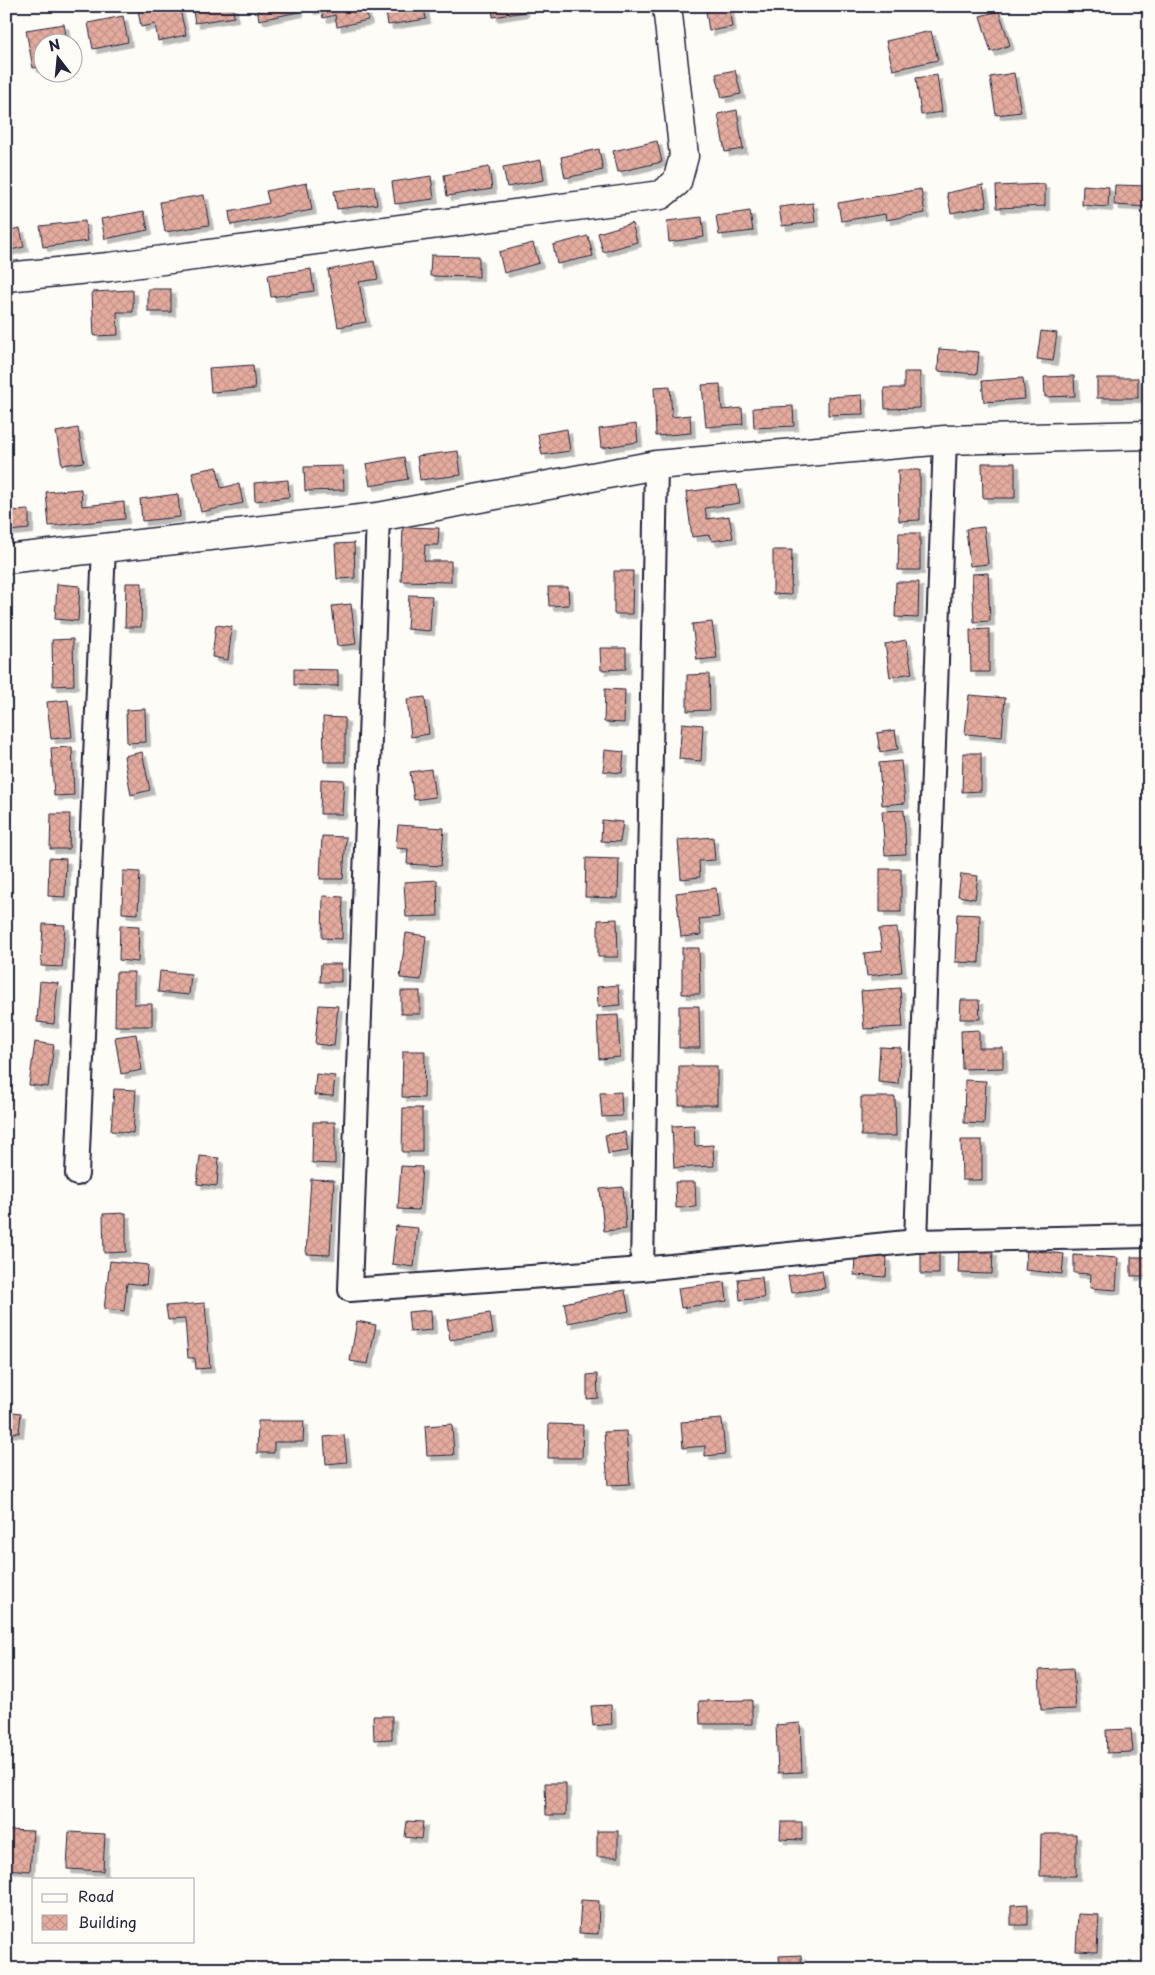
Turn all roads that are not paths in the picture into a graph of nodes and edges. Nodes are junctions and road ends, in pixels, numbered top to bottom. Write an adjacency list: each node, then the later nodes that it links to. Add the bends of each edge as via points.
1 (667, 6): 2 (street, via 684,156 677,182 660,195)
2 (6, 278)
3 (1149, 435): 4 (street)
4 (945, 440): 5 (street); 11 (lane)
5 (656, 465): 6 (street); 12 (lane)
6 (378, 518): 7 (street); 12 (lane, via 350,1290)
7 (104, 548): 8 (street); 9 (lane)
8 (6, 559)
9 (77, 1174)
10 (1149, 1236): 11 (lane)
11 (916, 1241): 12 (lane)
12 (642, 1269)

